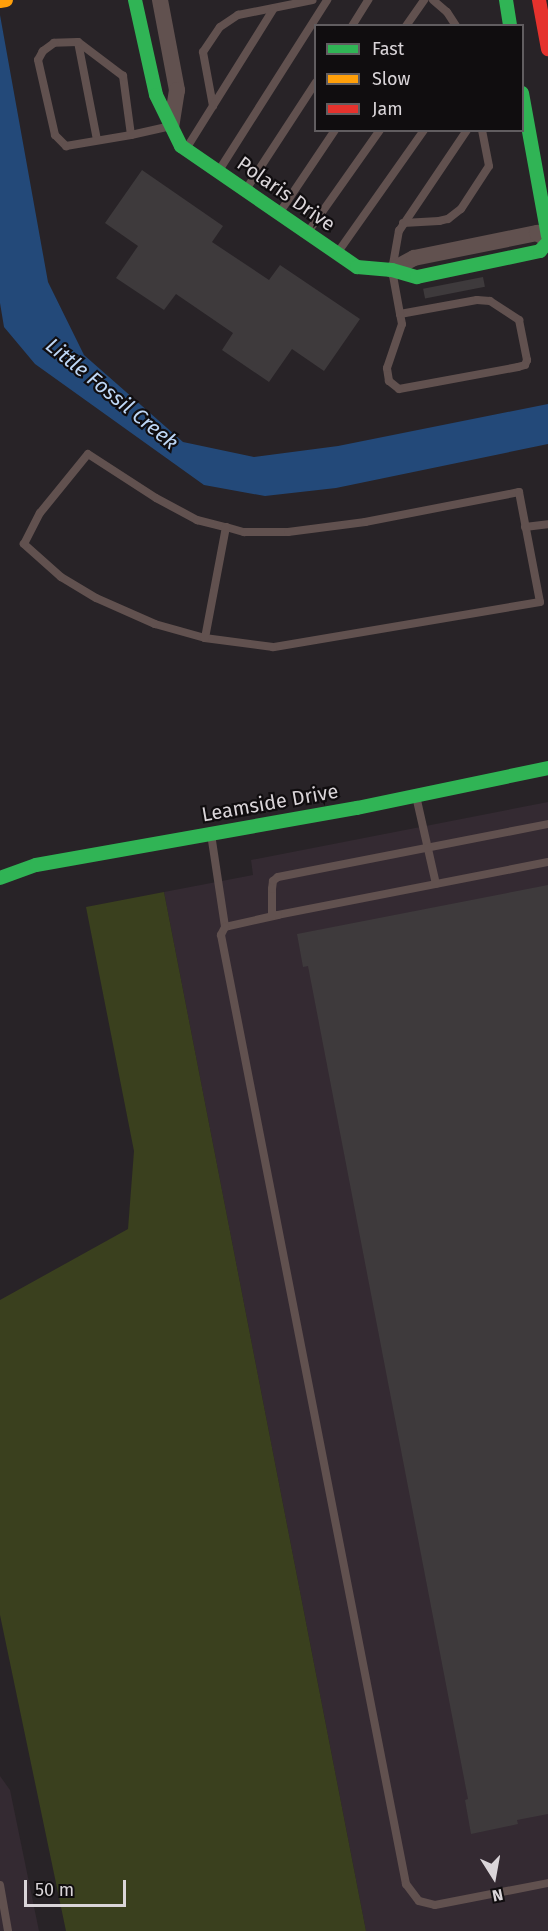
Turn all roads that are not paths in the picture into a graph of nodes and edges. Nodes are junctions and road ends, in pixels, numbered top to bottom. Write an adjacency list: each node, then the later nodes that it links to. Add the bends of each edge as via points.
1 (6, 0): 11 (street)
2 (135, 0): 22 (street, Polaris Drive, via 156,95)
3 (160, 0): 22 (street, via 177,90)
4 (313, 0): 12 (lane)
5 (327, 0): 31 (lane)
6 (368, 0): 13 (lane)
7 (424, 0): 14 (lane)
8 (433, 0): 15 (lane)
9 (506, 0): 16 (street)
10 (539, 0): 18 (street)
11 (0, 1)
12 (274, 8): 21 (lane); 21 (lane, via 226,21 203,52)
13 (353, 24)
14 (407, 24)
15 (455, 24)
16 (510, 24)
17 (78, 42): 28 (lane, via 123,76); 29 (lane); 29 (lane, via 54,43 38,60 55,135 66,146)
18 (548, 49)
19 (314, 84): 32 (lane)
20 (524, 104): 36 (street)
21 (213, 106): 30 (lane)
22 (171, 126): 28 (lane); 30 (street, Polaris Drive)
23 (334, 132): 33 (lane)
24 (379, 132): 35 (lane)
25 (423, 132): 38 (lane)
26 (466, 132): 34 (lane)
27 (482, 132): 34 (lane, via 489,166 457,214 439,221)
28 (131, 135): 29 (lane)
29 (97, 141)
30 (186, 150): 31 (street, Polaris Drive)
31 (218, 172): 32 (street, Polaris Drive)
32 (245, 191): 33 (street, Polaris Drive)
33 (278, 215): 35 (street, Polaris Drive)
34 (403, 223): 39 (lane)
35 (306, 235): 38 (street, Polaris Drive)
36 (548, 236)
37 (548, 241): 39 (street, via 537,233 414,258)
38 (336, 254): 39 (street, Polaris Drive, via 357,267)
39 (392, 270): 40 (lane)
40 (400, 314): 40 (lane, via 490,301 519,320 527,360 518,367 399,389 389,381 387,368 402,324)
41 (548, 524): 43 (lane)
42 (226, 527): 43 (lane, via 244,532 345,525 519,492); 44 (lane); 44 (lane, via 197,520 88,454 40,513 24,544 61,577 96,598 155,624)
43 (525, 527): 44 (lane, via 540,602 273,647)
44 (206, 638)
45 (548, 768): 46 (street, Leamside Drive)
46 (416, 796): 48 (street, Leamside Drive); 49 (lane)
47 (548, 824): 49 (lane)
48 (211, 833): 51 (street, Leamside Drive, via 36,865); 54 (lane)
49 (427, 847): 52 (lane); 53 (lane, via 278,877 273,881)
50 (548, 862): 52 (lane)
51 (0, 878)
52 (436, 884): 53 (lane)
53 (272, 916): 54 (lane)
54 (225, 927): 55 (lane, via 221,935 406,1884 418,1901 435,1905)
55 (548, 1883)
56 (0, 1885): 57 (lane)
57 (8, 1931)

